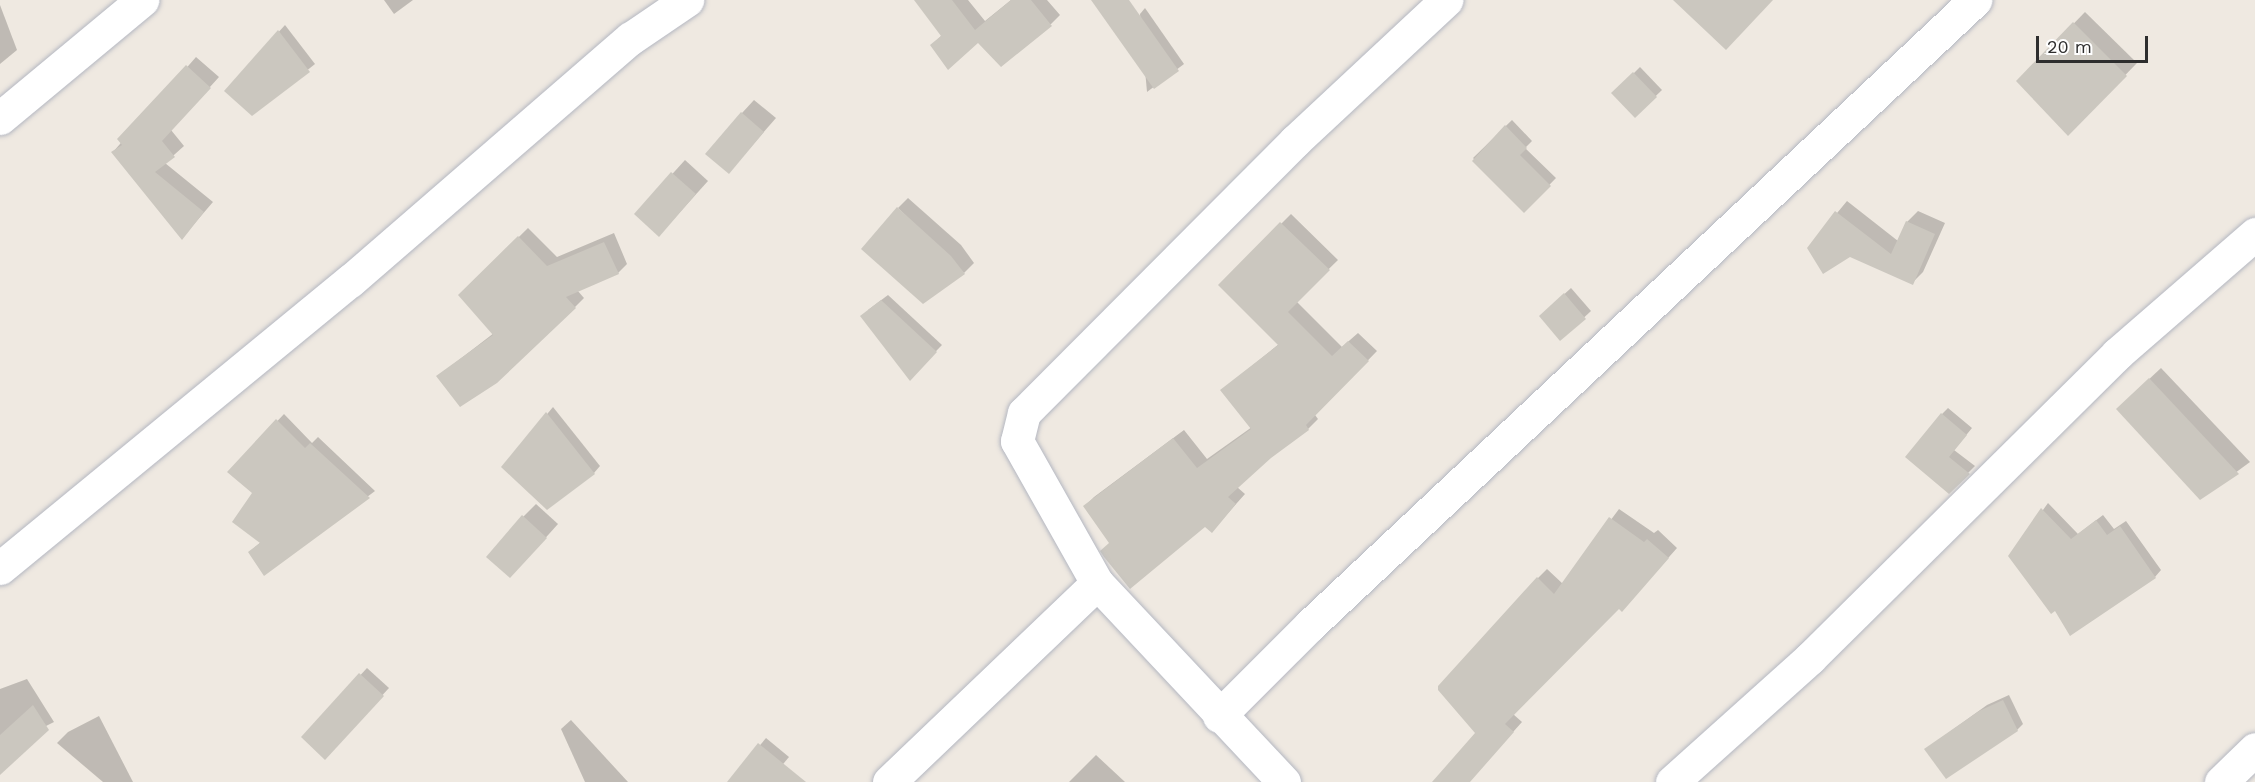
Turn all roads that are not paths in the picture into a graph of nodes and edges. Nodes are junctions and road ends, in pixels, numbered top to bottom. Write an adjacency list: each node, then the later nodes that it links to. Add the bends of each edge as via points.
1 (142, 0): 5 (street)
2 (687, 0): 7 (street, via 631,38 350,281)
3 (1446, 0): 8 (street, via 1295,141 1024,413 1017,441)
4 (1975, 0): 9 (street, via 1318,617)
5 (0, 118)
6 (2255, 234): 13 (street, via 2117,354 1810,658)
7 (0, 568)
8 (1097, 583): 9 (street); 11 (street)
9 (1219, 716): 12 (street)
10 (2255, 749): 14 (street)
11 (889, 782)
12 (1284, 782)
13 (1672, 782)
14 (2222, 782)

